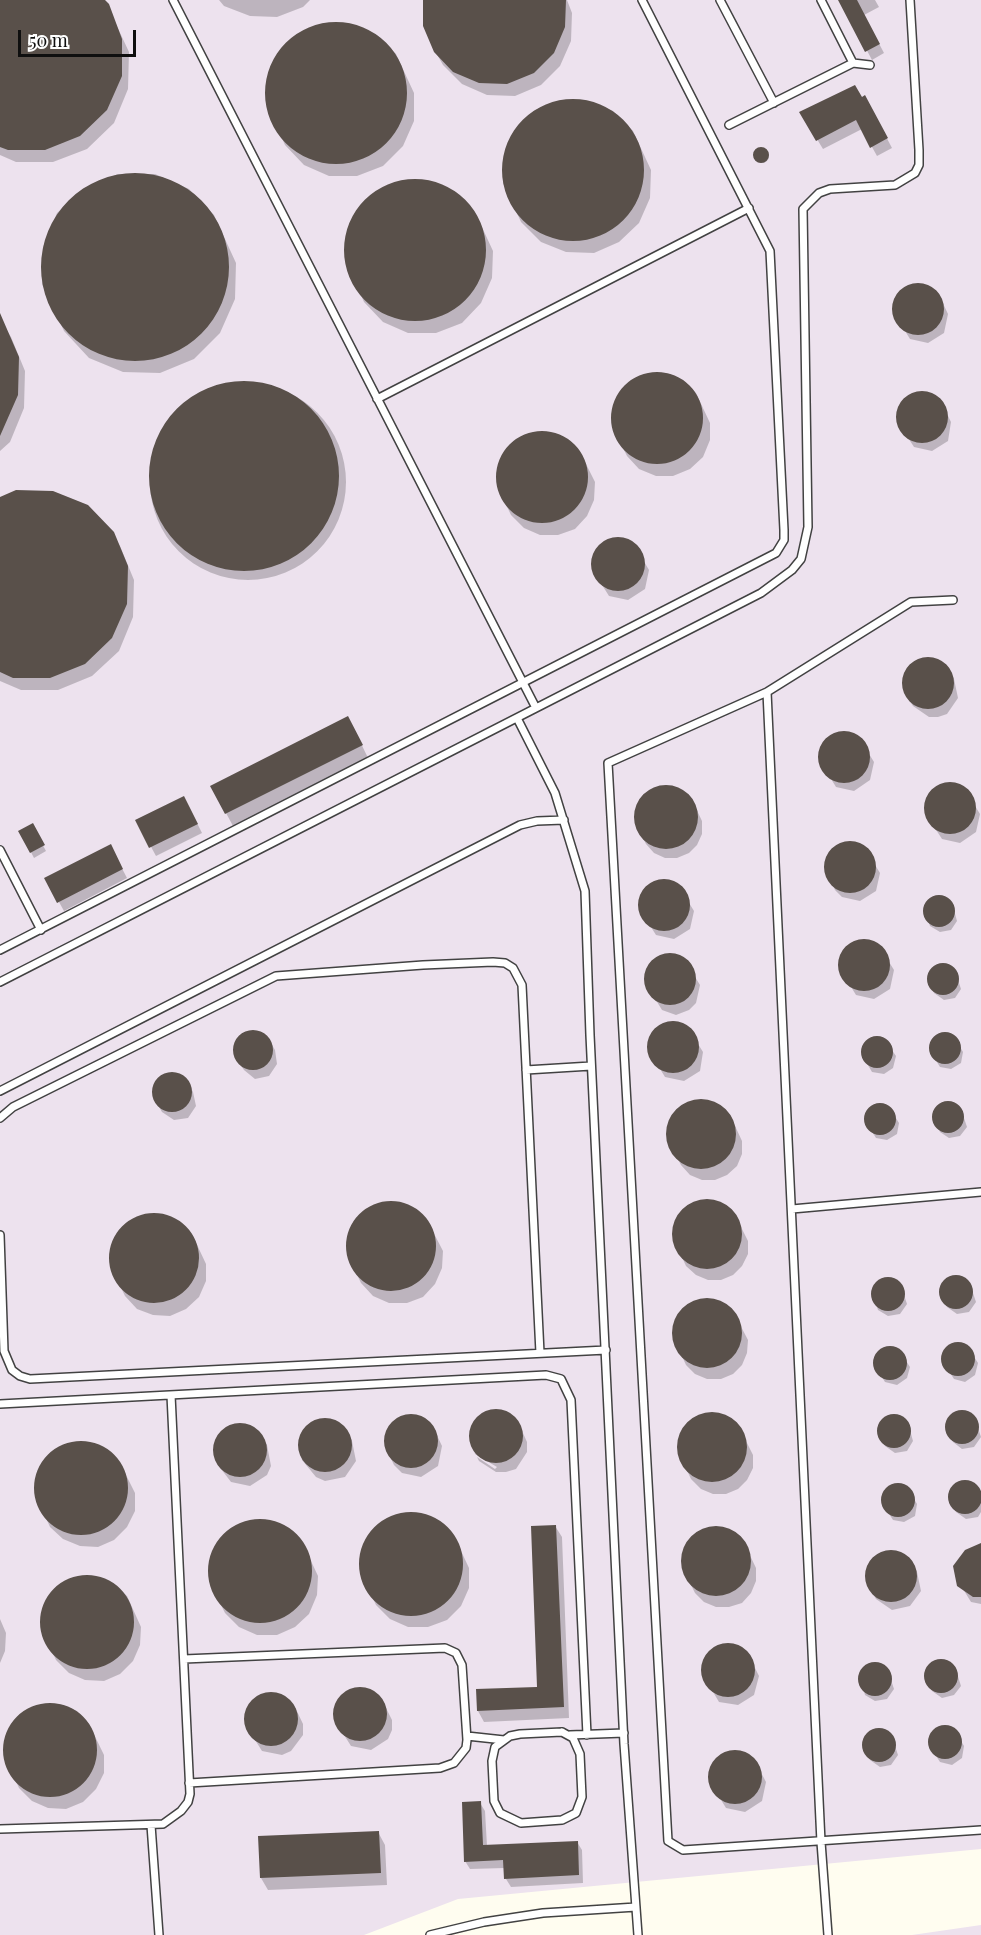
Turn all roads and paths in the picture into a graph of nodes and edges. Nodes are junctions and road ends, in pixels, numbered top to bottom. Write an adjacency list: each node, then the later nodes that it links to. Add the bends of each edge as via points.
1 (173, 0): 11 (lane)
2 (642, 0): 10 (lane)
3 (720, 0): 8 (lane)
4 (821, 0): 6 (lane)
5 (910, 0): 15 (lane, via 920,150 915,173 895,185 830,189 819,193 803,209 808,527 801,559 780,582 761,593)
6 (853, 63): 7 (lane); 8 (lane)
7 (870, 65)
8 (774, 103): 9 (lane)
9 (729, 125)
10 (749, 208): 11 (lane); 13 (lane, via 765,238 772,264 784,530 780,547 770,558)
11 (377, 399): 13 (lane)
12 (953, 600): 14 (lane, via 911,602)
13 (523, 684): 15 (lane); 19 (lane)
14 (767, 692): 27 (lane); 43 (lane, via 608,763 668,1841 683,1850)
15 (536, 708): 16 (lane)
16 (517, 718): 17 (lane, via 555,793); 21 (lane)
17 (564, 820): 22 (lane, via 585,891); 24 (lane, via 519,825)
18 (0, 850): 19 (lane)
19 (40, 930): 20 (lane)
20 (0, 950)
21 (0, 982)
22 (591, 1066): 23 (lane); 29 (lane)
23 (526, 1070): 25 (lane, via 522,985 513,968 505,963 292,973 264,979 13,1107); 30 (lane)
24 (0, 1091)
25 (0, 1118)
26 (981, 1192): 27 (lane)
27 (792, 1209): 43 (lane)
28 (0, 1235): 30 (lane, via 4,1351 12,1370 30,1379)
29 (606, 1350): 30 (lane); 34 (lane)
30 (540, 1353)
31 (171, 1395): 32 (lane); 33 (lane); 35 (lane, via 546,1375 561,1379 571,1400)
32 (0, 1404)
33 (184, 1659): 36 (lane, via 446,1648 456,1653 462,1665); 39 (lane)
34 (624, 1733): 35 (lane); 44 (lane)
35 (587, 1735): 37 (lane)
36 (467, 1736): 38 (lane); 39 (lane, via 462,1755 448,1767)
37 (570, 1736): 38 (lane, via 562,1732 520,1734); 38 (lane, via 580,1754 582,1797 576,1813 562,1820 521,1823 508,1819 495,1807 492,1755)
38 (504, 1740)
39 (189, 1783): 40 (lane, via 188,1802 181,1811 163,1824)
40 (151, 1825): 41 (lane); 45 (lane)
41 (0, 1829)
42 (981, 1830): 43 (lane)
43 (821, 1842): 48 (lane)
44 (636, 1906): 46 (lane, via 543,1913); 47 (lane)
45 (159, 1935)
46 (430, 1935)
47 (638, 1935)
48 (828, 1935)

